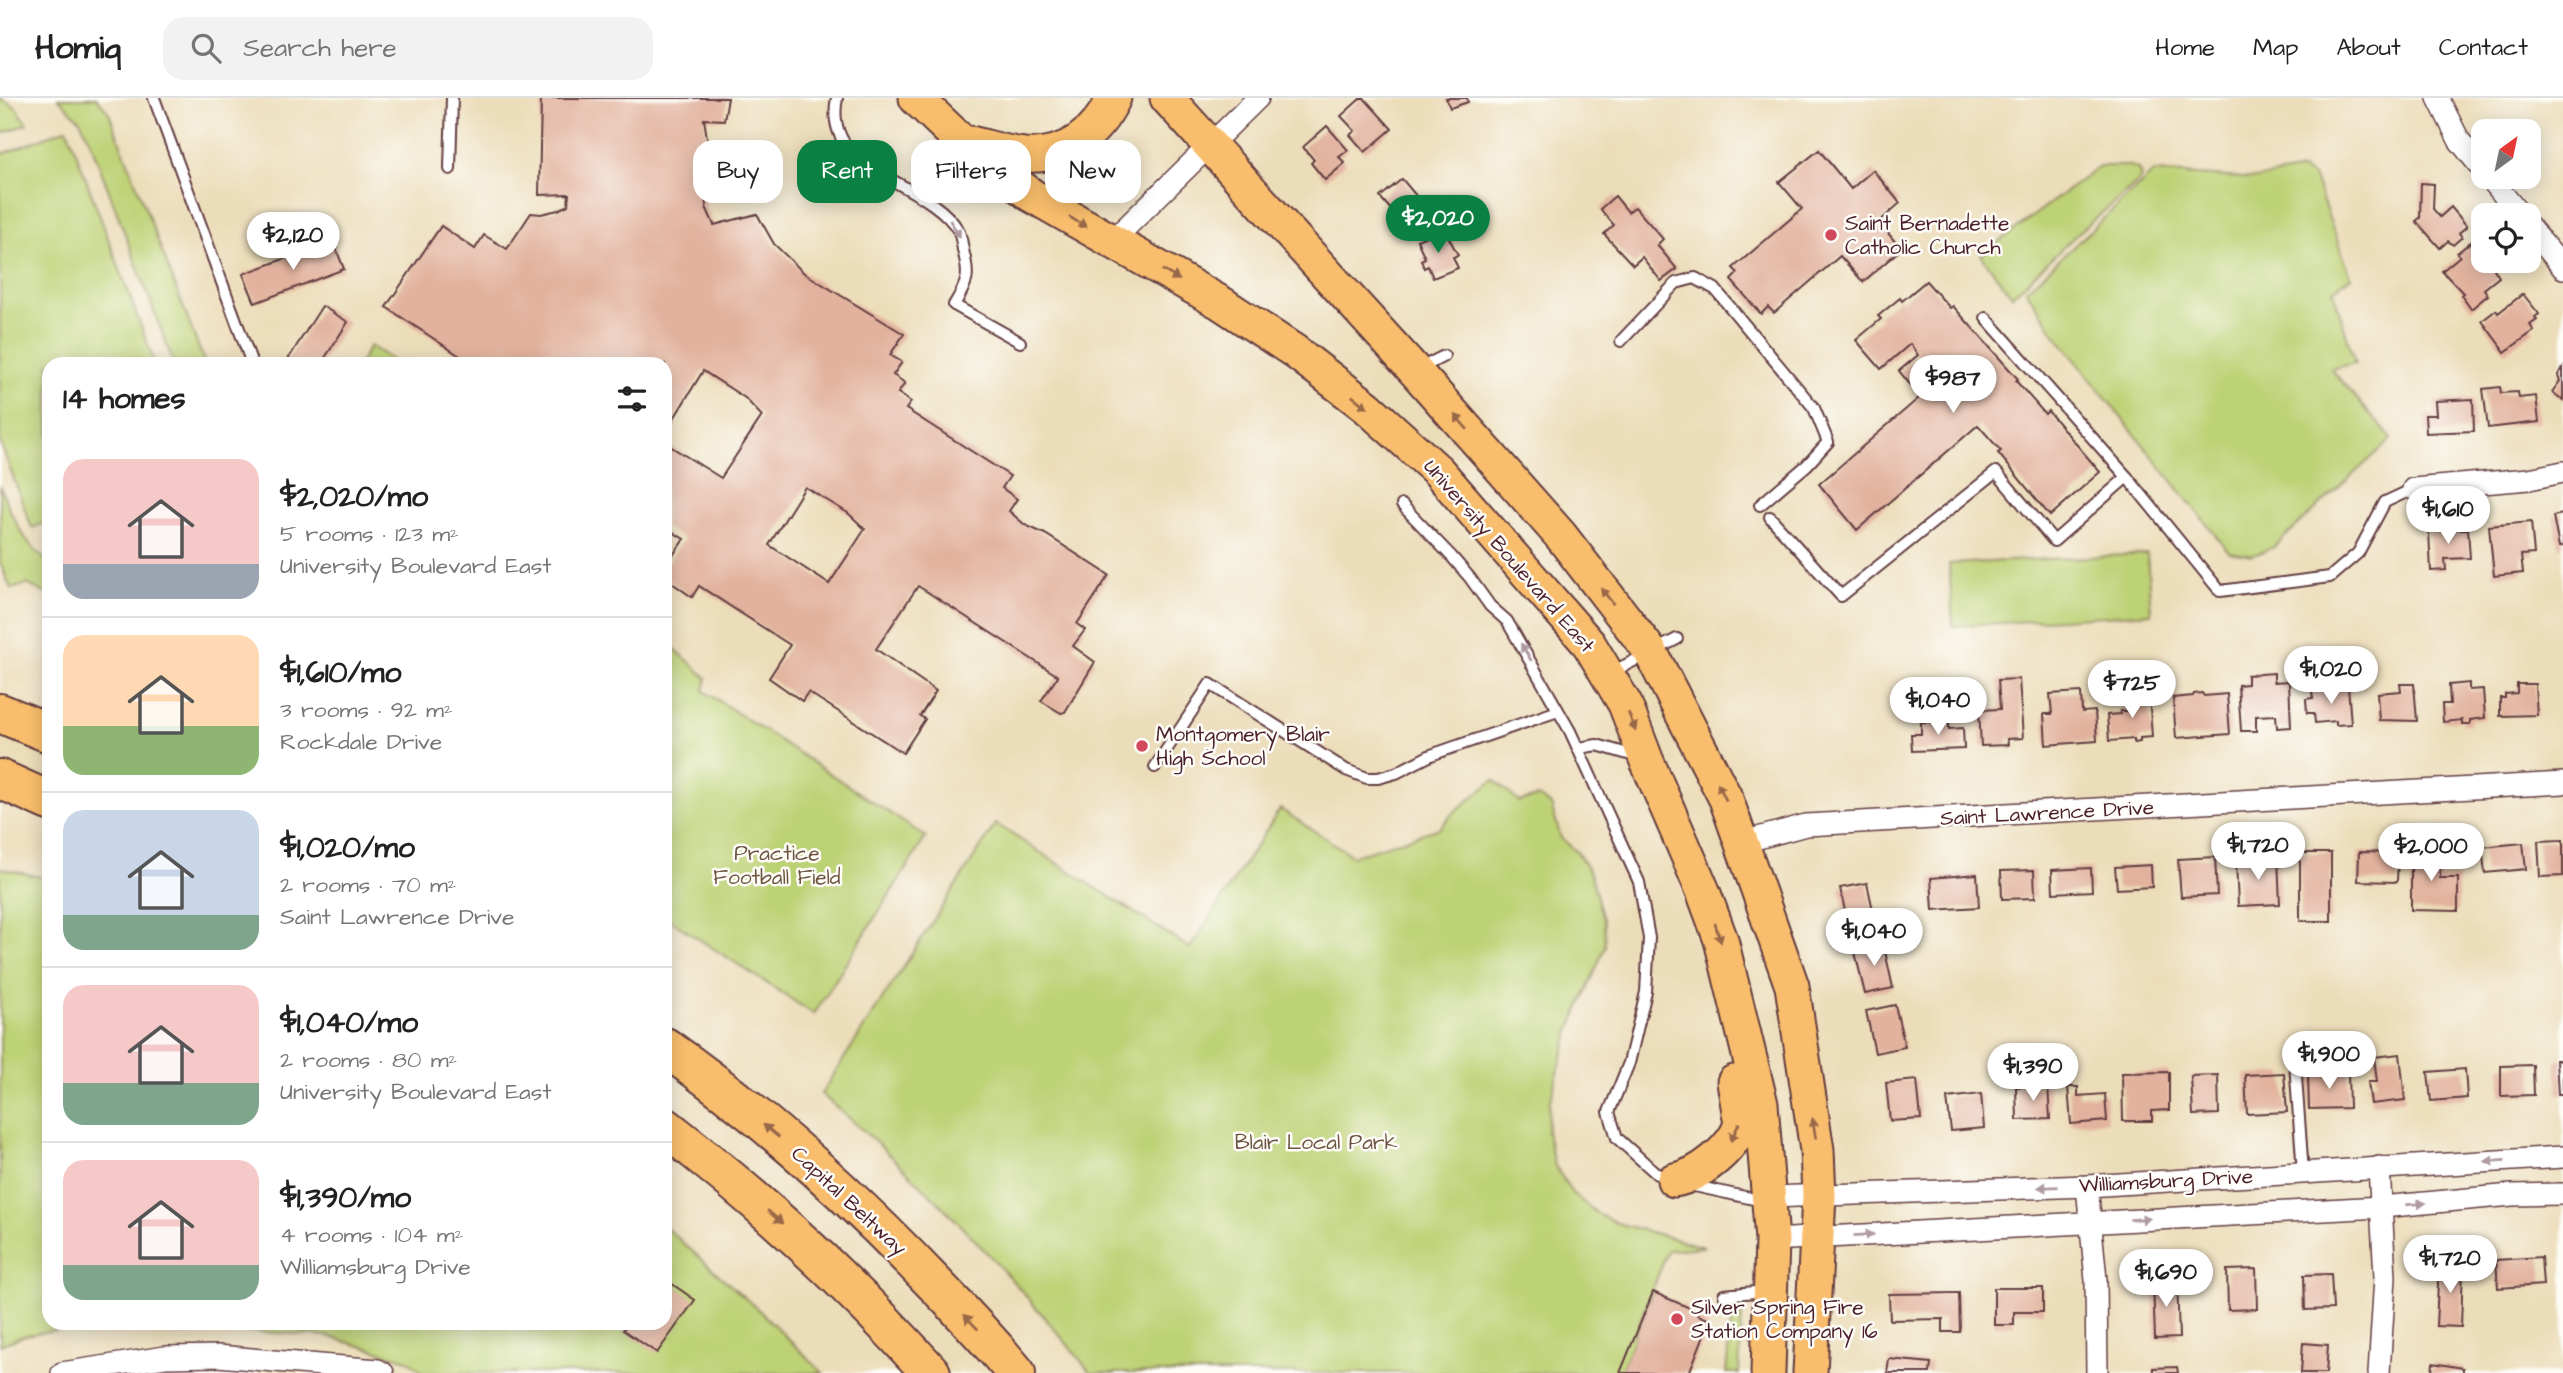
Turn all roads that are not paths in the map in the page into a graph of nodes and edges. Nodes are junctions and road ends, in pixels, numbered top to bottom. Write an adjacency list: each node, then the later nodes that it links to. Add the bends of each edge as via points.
1 (154, 98): 23 (lane)
2 (453, 98): 13 (lane)
3 (837, 98): 22 (lane, one-way to 22, via 833,115 841,142 870,167 943,212 959,231 969,270 954,305)
4 (916, 98): 9 (main road, University Boulevard East)
5 (1114, 98): 11 (main road, via 1103,120 1079,142 1052,153)
6 (1167, 98): 10 (main road)
7 (1258, 98): 10 (street)
8 (2438, 98): 12 (street)
9 (960, 140)
10 (1210, 145): 17 (street); 30 (main road, one-way to 10, via 1561,536 1430,363)
11 (1031, 154)
12 (2471, 155)
13 (450, 169)
14 (2499, 189): 16 (street)
15 (1031, 195): 17 (main road, University Boulevard East, one-way to 17)
16 (2510, 203)
17 (1112, 241): 31 (main road, University Boulevard East, one-way to 31, via 1221,303 1367,407 1438,471 1590,644)
18 (2541, 241): 19 (street)
19 (2563, 268)
20 (1986, 318): 25 (lane)
21 (1621, 341): 28 (lane, via 1676,284 1695,278 1715,289 1814,408 1828,442)
22 (1020, 342)
23 (249, 357)
24 (2563, 472): 26 (street, via 2529,480)
25 (2127, 477): 26 (lane, via 2220,591 2330,577 2358,553 2385,502); 29 (lane, via 2054,541 1996,472 1841,596)
26 (2413, 489)
27 (1402, 505): 32 (lane, one-way to 27, via 1507,621)
28 (1760, 505)
29 (1770, 517)
30 (1663, 645): 31 (lane); 43 (main road, one-way to 30)
31 (1607, 674): 36 (main road, University Boulevard East, one-way to 36, via 1625,704)
32 (1558, 711): 35 (lane); 37 (lane, via 1431,755 1396,773 1367,778 1346,770 1210,684)
33 (0, 713): 34 (highway)
34 (42, 730)
35 (1579, 748): 36 (lane, via 1597,746); 51 (lane, via 1639,882 1649,937 1646,992 1629,1063 1609,1112 1617,1138 1657,1174)
36 (1646, 759): 44 (main road, University Boulevard East, one-way to 44, via 1721,940)
37 (1155, 767)
38 (0, 779): 40 (highway)
39 (2563, 783): 43 (street, Saint Lawrence Drive, via 1806,825)
40 (42, 797)
41 (0, 799): 42 (highway)
42 (42, 814)
43 (1743, 842): 54 (main road, one-way to 43, via 1817,1150 1792,986)
44 (1740, 1018): 51 (main road, one-way to 51, via 1731,1069 1740,1128 1727,1148 1686,1178); 55 (main road, University Boulevard East, via 1761,1104)
45 (2294, 1049): 50 (lane)
46 (672, 1053): 66 (highway, Capital Beltway, one-way to 46, via 883,1231 793,1148)
47 (672, 1133): 65 (highway, one-way to 65, via 797,1235)
48 (2563, 1157): 49 (street, Williamsburg Drive, one-way to 49)
49 (2379, 1167): 50 (street, Williamsburg Drive); 56 (street)
50 (2303, 1172): 52 (street, Williamsburg Drive)
51 (1674, 1180): 55 (lane)
52 (2087, 1186): 54 (street, Williamsburg Drive, one-way to 54); 57 (street)
53 (2563, 1194): 56 (street, Williamsburg Drive, one-way to 53)
54 (1819, 1196): 55 (street, Williamsburg Drive); 58 (main road)
55 (1769, 1200): 59 (main road, University Boulevard East)
56 (2381, 1207): 57 (street, Williamsburg Drive, one-way to 56); 70 (street, via 2385,1277)
57 (2090, 1222): 58 (street, Williamsburg Drive, one-way to 57); 69 (street)
58 (1816, 1238): 59 (street, Williamsburg Drive); 68 (main road)
59 (1772, 1240): 60 (main road, University Boulevard East)
60 (1772, 1290): 61 (lane); 67 (main road, University Boulevard East)
61 (1724, 1295)
62 (165, 1365): 63 (street); 64 (street, via 218,1356)
63 (62, 1373)
64 (383, 1373)
65 (931, 1373)
66 (1016, 1373)
67 (1768, 1373)
68 (1810, 1373)
69 (2097, 1373)
70 (2379, 1373)

